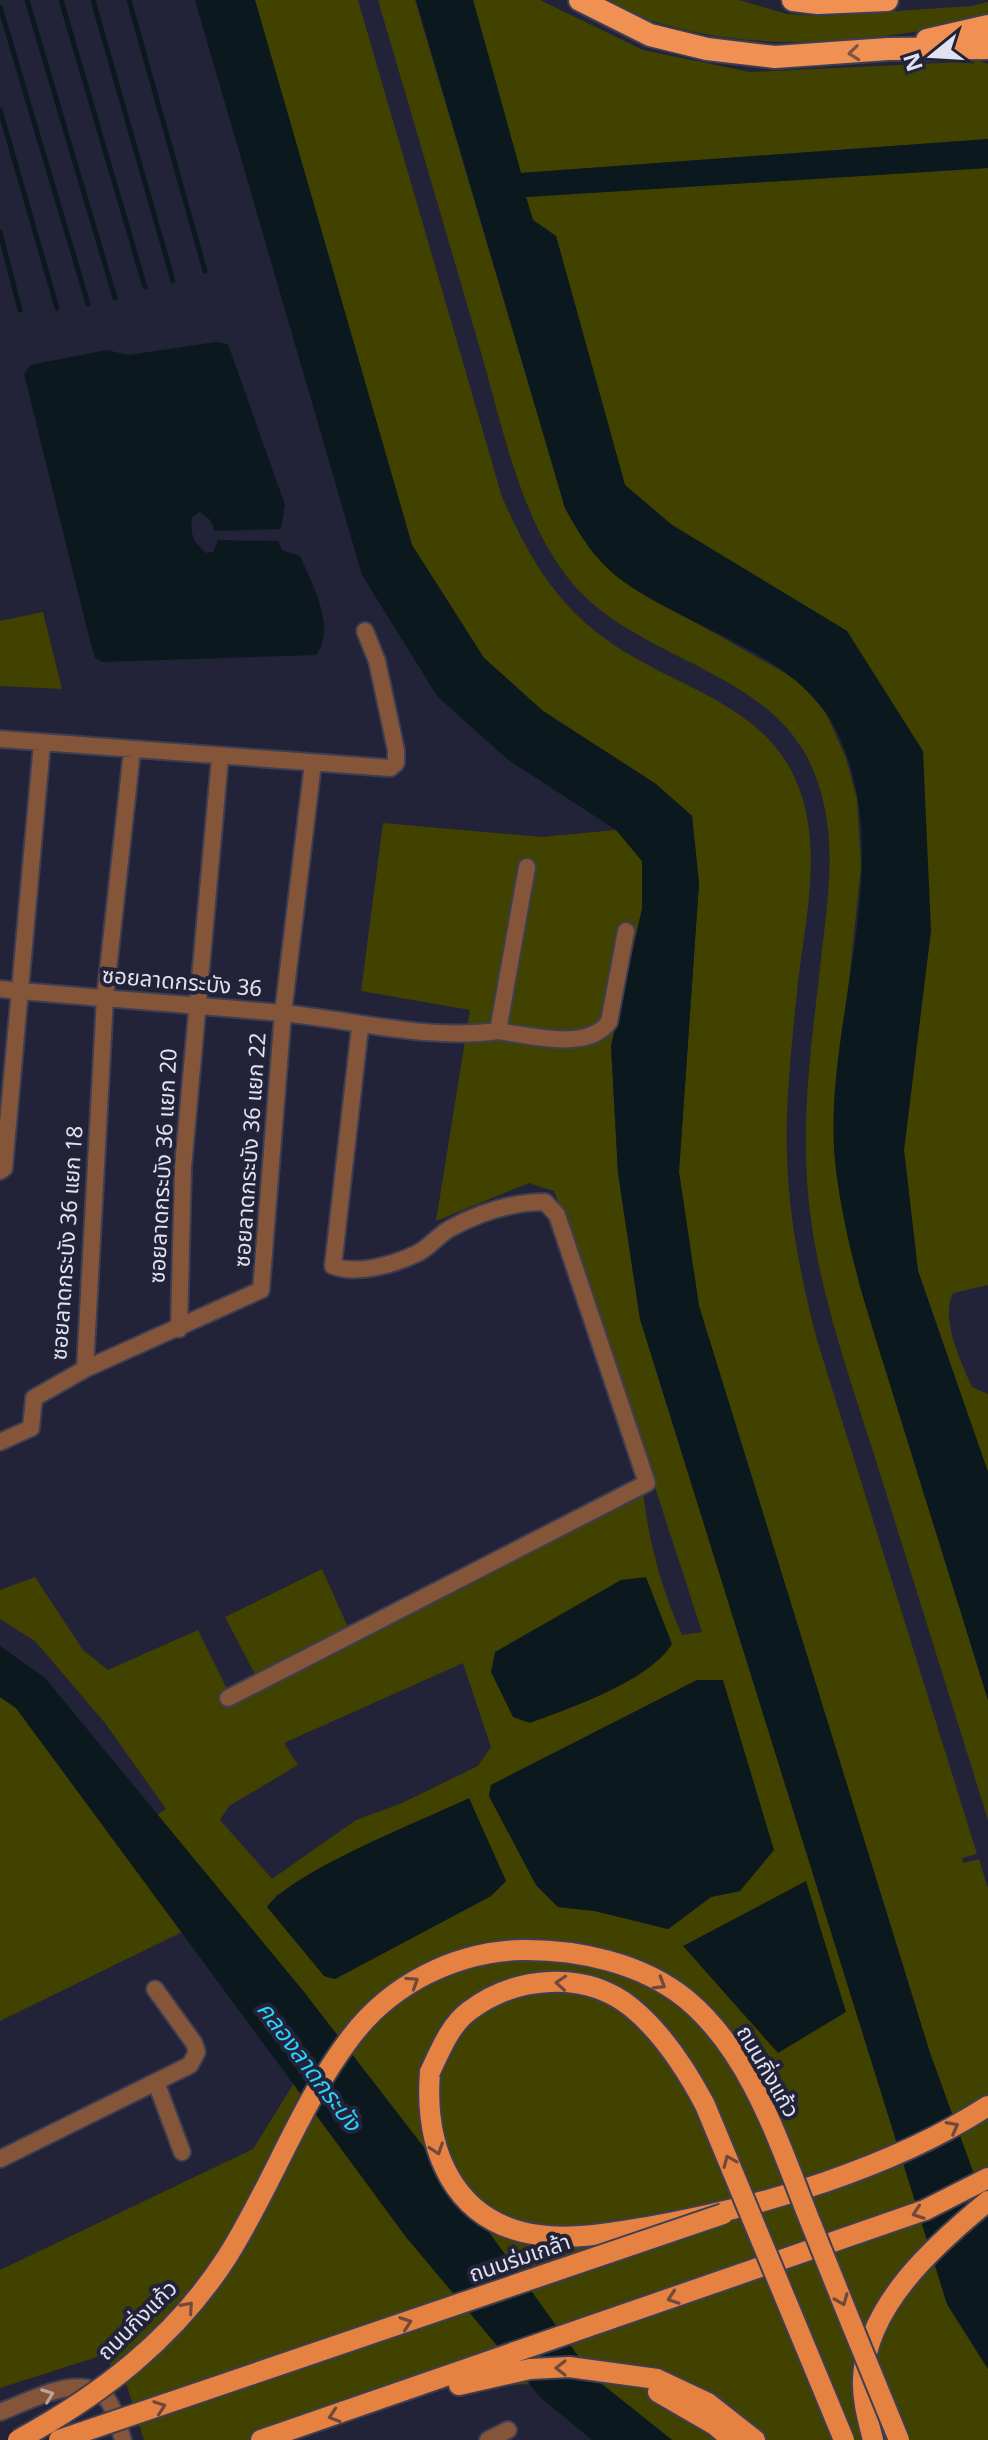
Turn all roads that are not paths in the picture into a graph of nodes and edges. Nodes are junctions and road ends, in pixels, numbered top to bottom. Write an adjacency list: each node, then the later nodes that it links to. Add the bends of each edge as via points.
1 (580, 0): 6 (highway, one-way to 1, via 775,57 707,49 650,35)
2 (793, 0): 3 (highway)
3 (878, 1)
4 (988, 26): 6 (highway)
5 (988, 48): 6 (highway)
6 (888, 49)
7 (365, 631): 12 (street, via 377,661 396,763 377,768)
8 (0, 739): 9 (street)
9 (42, 744): 10 (street); 16 (street)
10 (132, 751): 11 (street); 17 (street, ซอยลาดกระบัง 36 แยก 18)
11 (220, 758): 12 (street); 18 (street, ซอยลาดกระบัง 36 แยก 20)
12 (313, 763): 19 (street)
13 (527, 867): 21 (street)
14 (626, 931): 21 (street, ซอยลาดกระบัง 36, via 603,1031 580,1039)
15 (0, 989): 16 (street, ซอยลาดกระบัง 36)
16 (22, 991): 17 (street, ซอยลาดกระบัง 36); 22 (street)
17 (105, 998): 18 (street, ซอยลาดกระบัง 36); 24 (street, ซอยลาดกระบัง 36 แยก 18)
18 (195, 1006): 19 (street, ซอยลาดกระบัง 36); 23 (street, ซอยลาดกระบัง 36 แยก 20, via 183,1167)
19 (283, 1013): 20 (street, ซอยลาดกระบัง 36); 23 (street, ซอยลาดกระบัง 36 แยก 22, via 261,1290)
20 (360, 1027): 21 (street, ซอยลาดกระบัง 36, via 466,1035); 26 (street, via 333,1266 349,1272 390,1262 418,1253 447,1230 483,1213 522,1202 545,1202 557,1215 647,1483)
21 (498, 1031)
22 (0, 1171)
23 (179, 1329): 24 (street, ซอยลาดกระบัง 36 แยก 22)
24 (85, 1369): 25 (street, ซอยลาดกระบัง 36 แยก 18, via 34,1398 31,1428)
25 (0, 1442)
26 (228, 1698)
27 (155, 1989): 28 (street, via 197,2052 190,2065)
28 (156, 2082): 30 (street); 31 (street)
29 (988, 2106): 34 (main road, ถนนร่มเกล้า, one-way to 29, bridge, via 906,2151)
30 (182, 2152)
31 (0, 2159)
32 (988, 2178): 36 (main road, one-way to 36, bridge, via 939,2205)
33 (988, 2201): 47 (main road, via 929,2250 877,2331 863,2379)
34 (723, 2214): 40 (main road, ถนนร่มเกล้า, one-way to 34, bridge); 46 (main road, one-way to 34, bridge, via 705,2105 658,2034 630,2006 563,1981 528,1983 496,1995 468,2012 447,2037 430,2072 427,2109 435,2151 457,2190 493,2220 536,2235 581,2237)
35 (638, 2379): 36 (main road, one-way to 36, via 569,2367 530,2369); 44 (main road); 45 (main road, via 657,2379 689,2392)
36 (408, 2391): 42 (main road, one-way to 42)
37 (0, 2412): 41 (street, one-way to 41, via 68,2387 96,2390 109,2400)
38 (508, 2430): 43 (street)
39 (18, 2440): 48 (main road, ถนนกิ่งแก้ว, one-way to 48, bridge, via 77,2408 118,2376 194,2300 227,2256 327,2070 386,2000 462,1959 558,1949 642,1973 686,1999 724,2040 772,2127)
40 (59, 2440)
41 (123, 2440)
42 (261, 2440)
43 (488, 2440)
44 (732, 2440)
45 (755, 2440)
46 (844, 2440)
47 (873, 2440)
48 (899, 2440)

